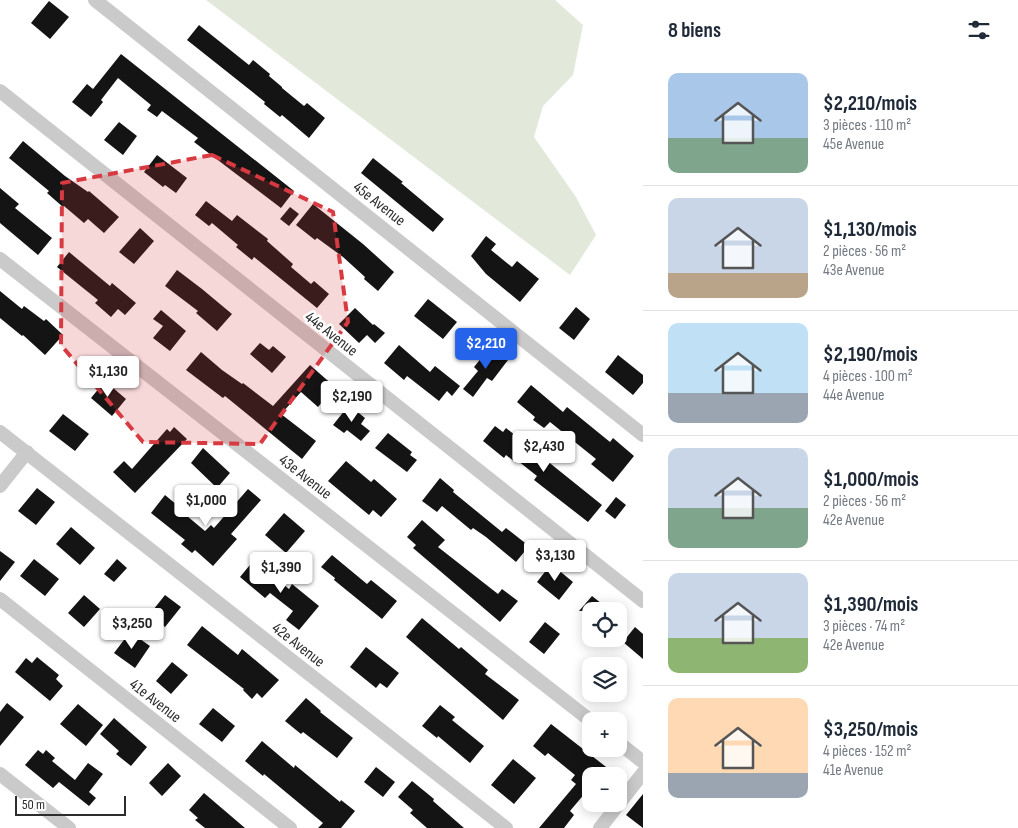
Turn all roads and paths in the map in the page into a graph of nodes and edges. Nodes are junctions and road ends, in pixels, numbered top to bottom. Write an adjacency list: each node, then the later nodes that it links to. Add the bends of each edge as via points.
1 (95, 0): 5 (street, 45e Avenue)
2 (0, 91): 9 (street, 44e Avenue)
3 (0, 259): 10 (street, 43e Avenue)
4 (0, 432): 6 (street, 42e Avenue)
5 (643, 435)
6 (27, 452): 7 (street); 17 (street, 42e Avenue)
7 (0, 486)
8 (0, 599): 16 (street, 41e Avenue)
9 (643, 601)
10 (582, 714)
11 (627, 749): 12 (street)
12 (643, 762)
13 (643, 773): 18 (street)
14 (0, 774): 15 (street)
15 (69, 828)
16 (290, 828)
17 (506, 828)
18 (600, 828)

